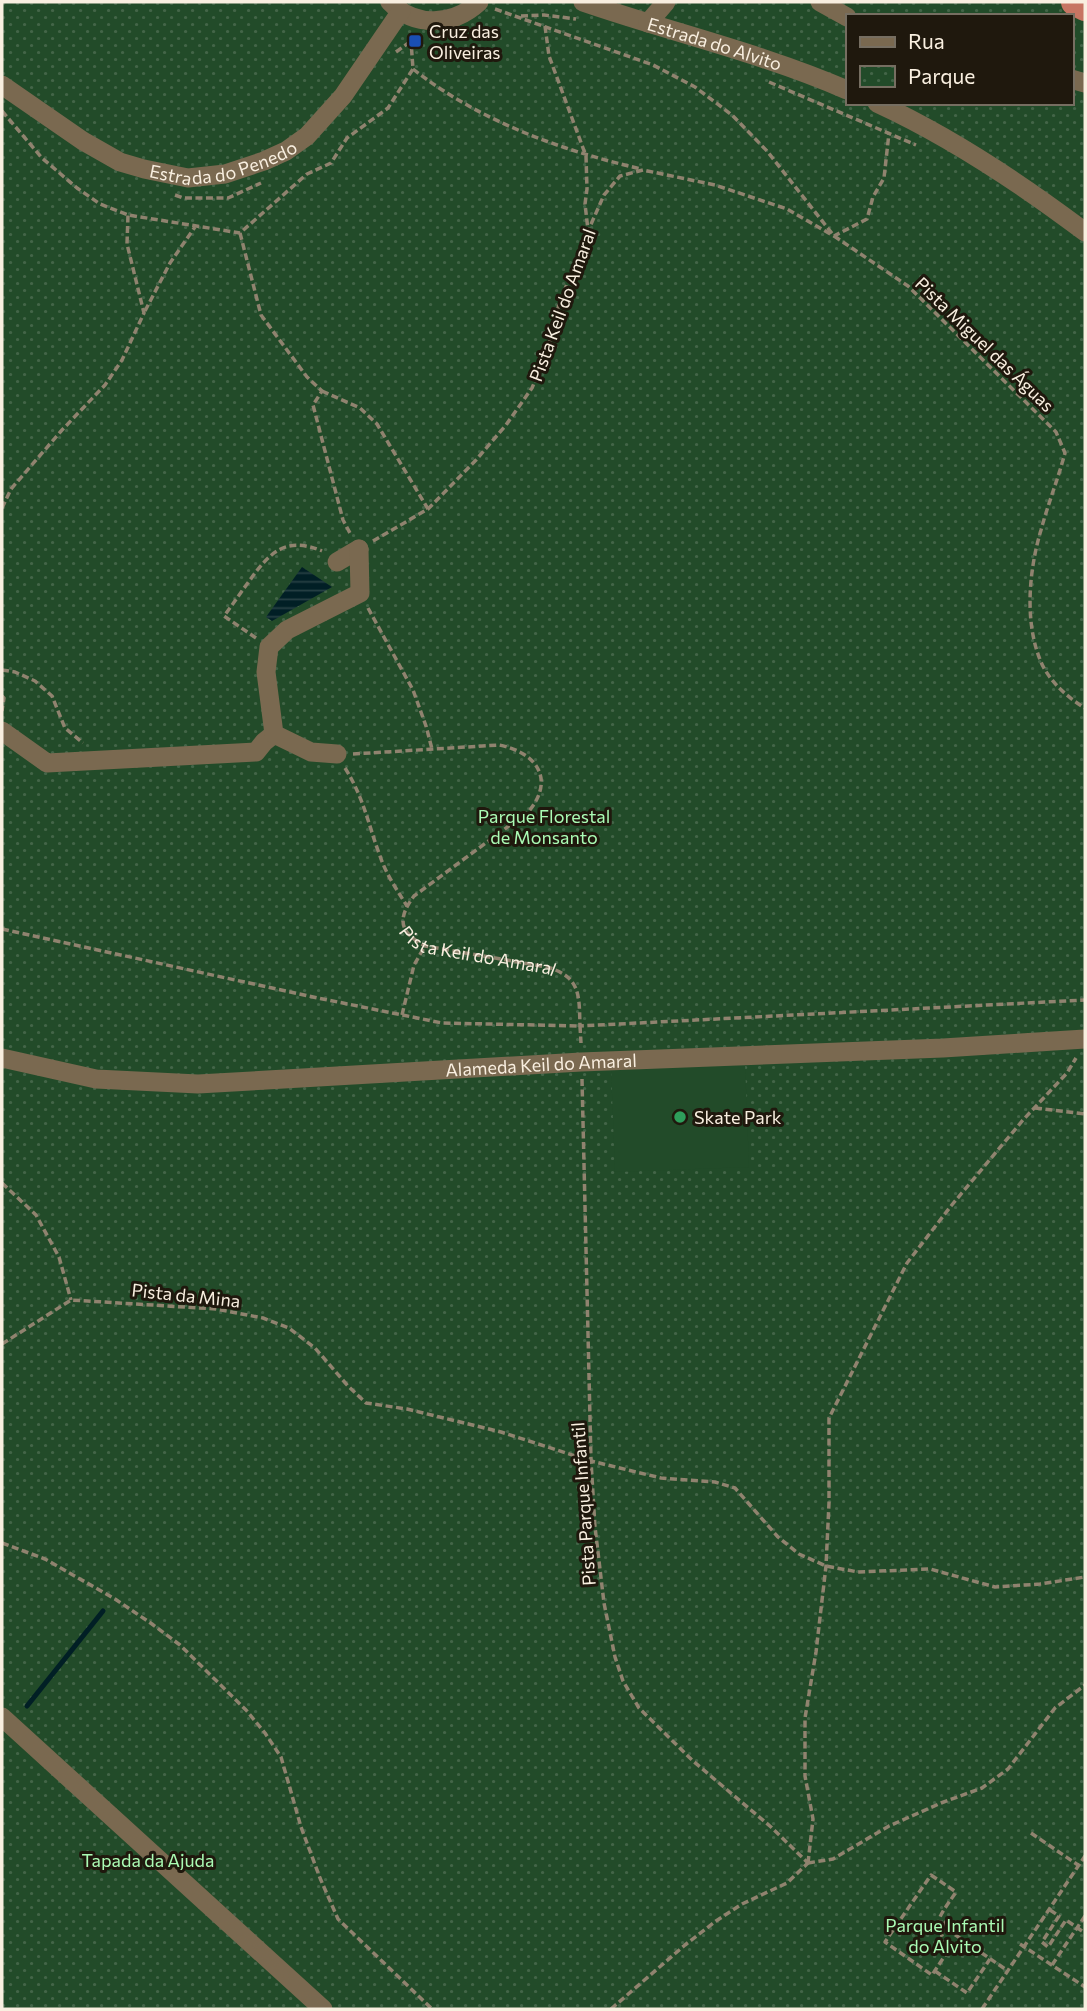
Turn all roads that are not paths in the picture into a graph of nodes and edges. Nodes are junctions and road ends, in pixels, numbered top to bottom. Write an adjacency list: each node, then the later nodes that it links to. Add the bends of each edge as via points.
1 (666, 2): 9 (street)
2 (820, 2): 8 (street)
3 (1075, 2): 5 (highway)
4 (395, 7): 6 (street, via 423,20 447,20); 10 (street, Estrada do Penedo, via 344,96 307,136 286,151 225,174 188,178 120,162)
5 (1085, 7)
6 (487, 8)
7 (580, 10): 9 (street, Estrada do Alvito)
8 (846, 16)
9 (648, 23): 11 (street, Estrada do Alvito)
10 (2, 85)
11 (846, 90)
12 (881, 105): 13 (street, via 986,164)
13 (1085, 232)
14 (337, 562): 16 (street, via 359,549 360,593 287,630 269,647 266,672)
15 (2, 732): 16 (street, via 47,763 257,752)
16 (274, 734): 17 (street, via 310,752)
17 (337, 754)
18 (1082, 1046): 19 (street, Alameda Keil do Amaral, via 581,1062 198,1084 96,1079)
19 (2, 1058)
20 (2, 1717): 21 (street)
21 (323, 2009)

